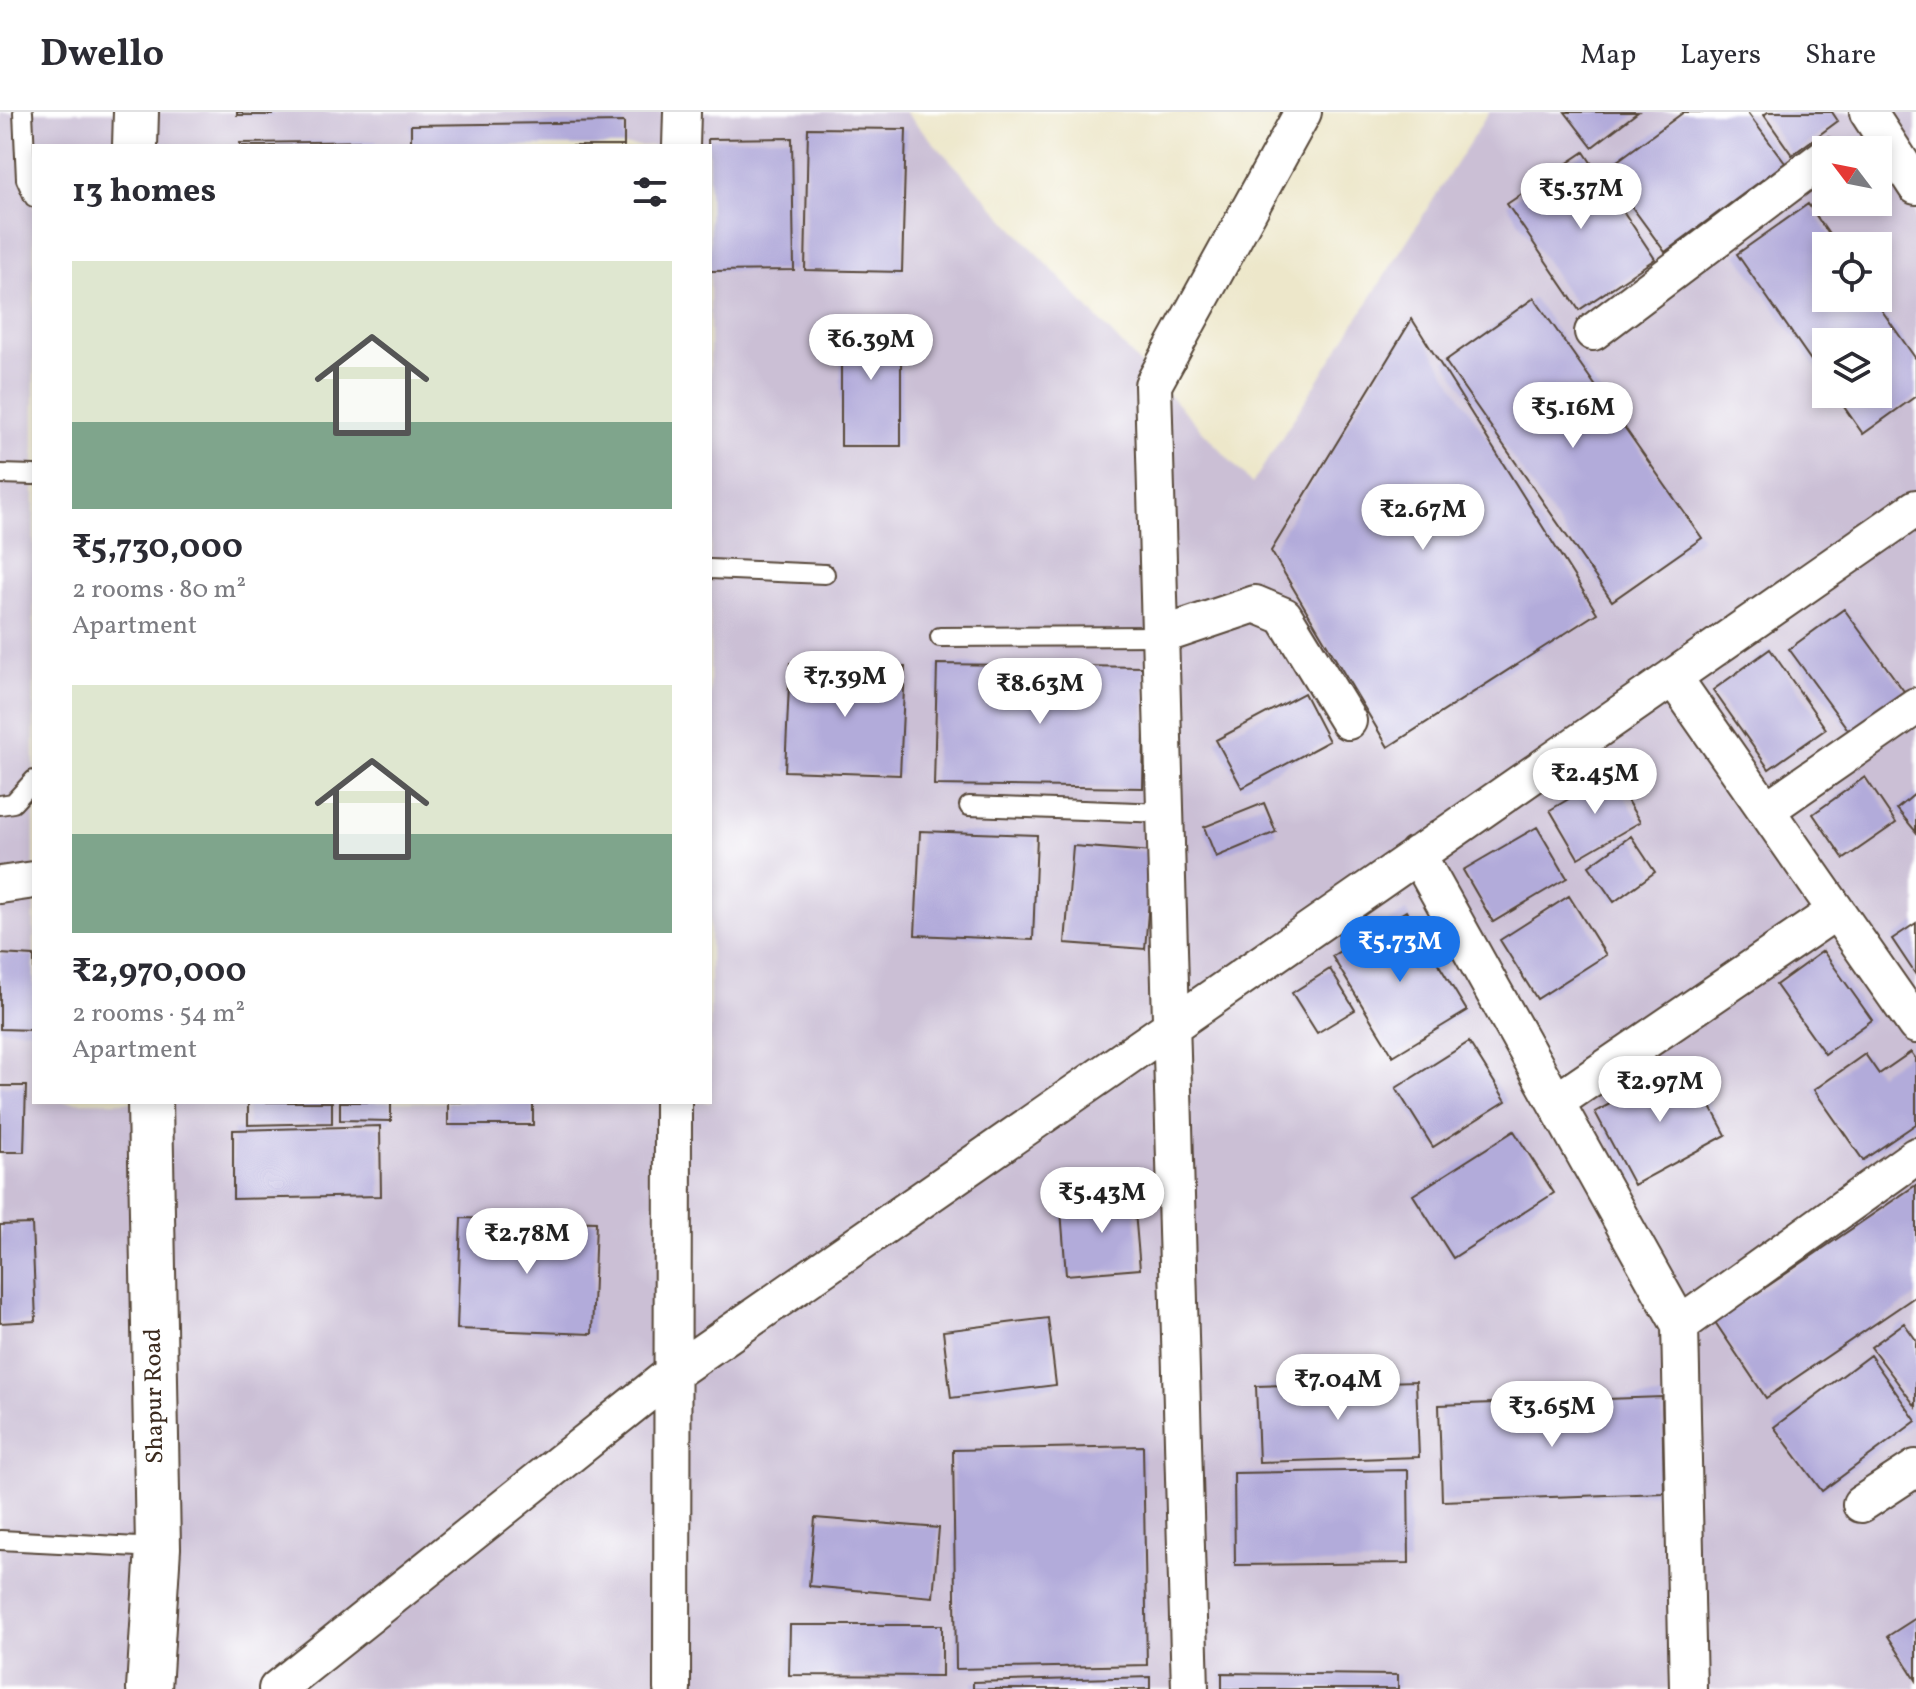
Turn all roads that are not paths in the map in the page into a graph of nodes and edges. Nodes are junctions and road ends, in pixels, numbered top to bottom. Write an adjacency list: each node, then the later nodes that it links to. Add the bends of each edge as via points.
1 (23, 112): 11 (lane, via 26,179)
2 (136, 112): 7 (street)
3 (682, 112): 8 (street)
4 (1303, 112): 18 (street, via 1153,385)
5 (1875, 115): 6 (street); 10 (street)
6 (1850, 136)
7 (135, 144)
8 (681, 144)
9 (1812, 167): 12 (street)
10 (1916, 186)
11 (32, 192)
12 (1593, 332)
13 (0, 474): 14 (lane)
14 (32, 475)
15 (1916, 508): 20 (street)
16 (712, 569): 17 (lane)
17 (825, 574)
18 (1160, 636): 19 (lane); 22 (street, via 1255,604 1272,608 1284,616); 27 (street)
19 (940, 637)
20 (1673, 677): 26 (street); 28 (street)
21 (1916, 706): 26 (street)
22 (1348, 721)
23 (32, 782): 24 (lane, via 13,803)
24 (0, 805)
25 (969, 806): 27 (lane)
26 (1766, 810): 31 (street)
27 (1165, 813): 32 (street)
28 (1417, 854): 32 (street); 34 (street)
29 (32, 880): 30 (street)
30 (0, 885)
31 (1836, 911): 33 (street); 34 (street)
32 (1172, 1023): 39 (street); 47 (street)
33 (1916, 1025)
34 (1556, 1102): 38 (street)
35 (150, 1104): 43 (street, Shapur Road)
36 (673, 1104): 39 (street)
37 (1916, 1156): 38 (street)
38 (1680, 1325): 48 (street)
39 (670, 1375): 45 (street); 46 (street)
40 (1916, 1468): 41 (street)
41 (1861, 1504)
42 (0, 1540): 43 (lane)
43 (158, 1548): 44 (street, Shapur Road)
44 (149, 1689)
45 (277, 1689)
46 (672, 1689)
47 (1190, 1689)
48 (1688, 1689)

